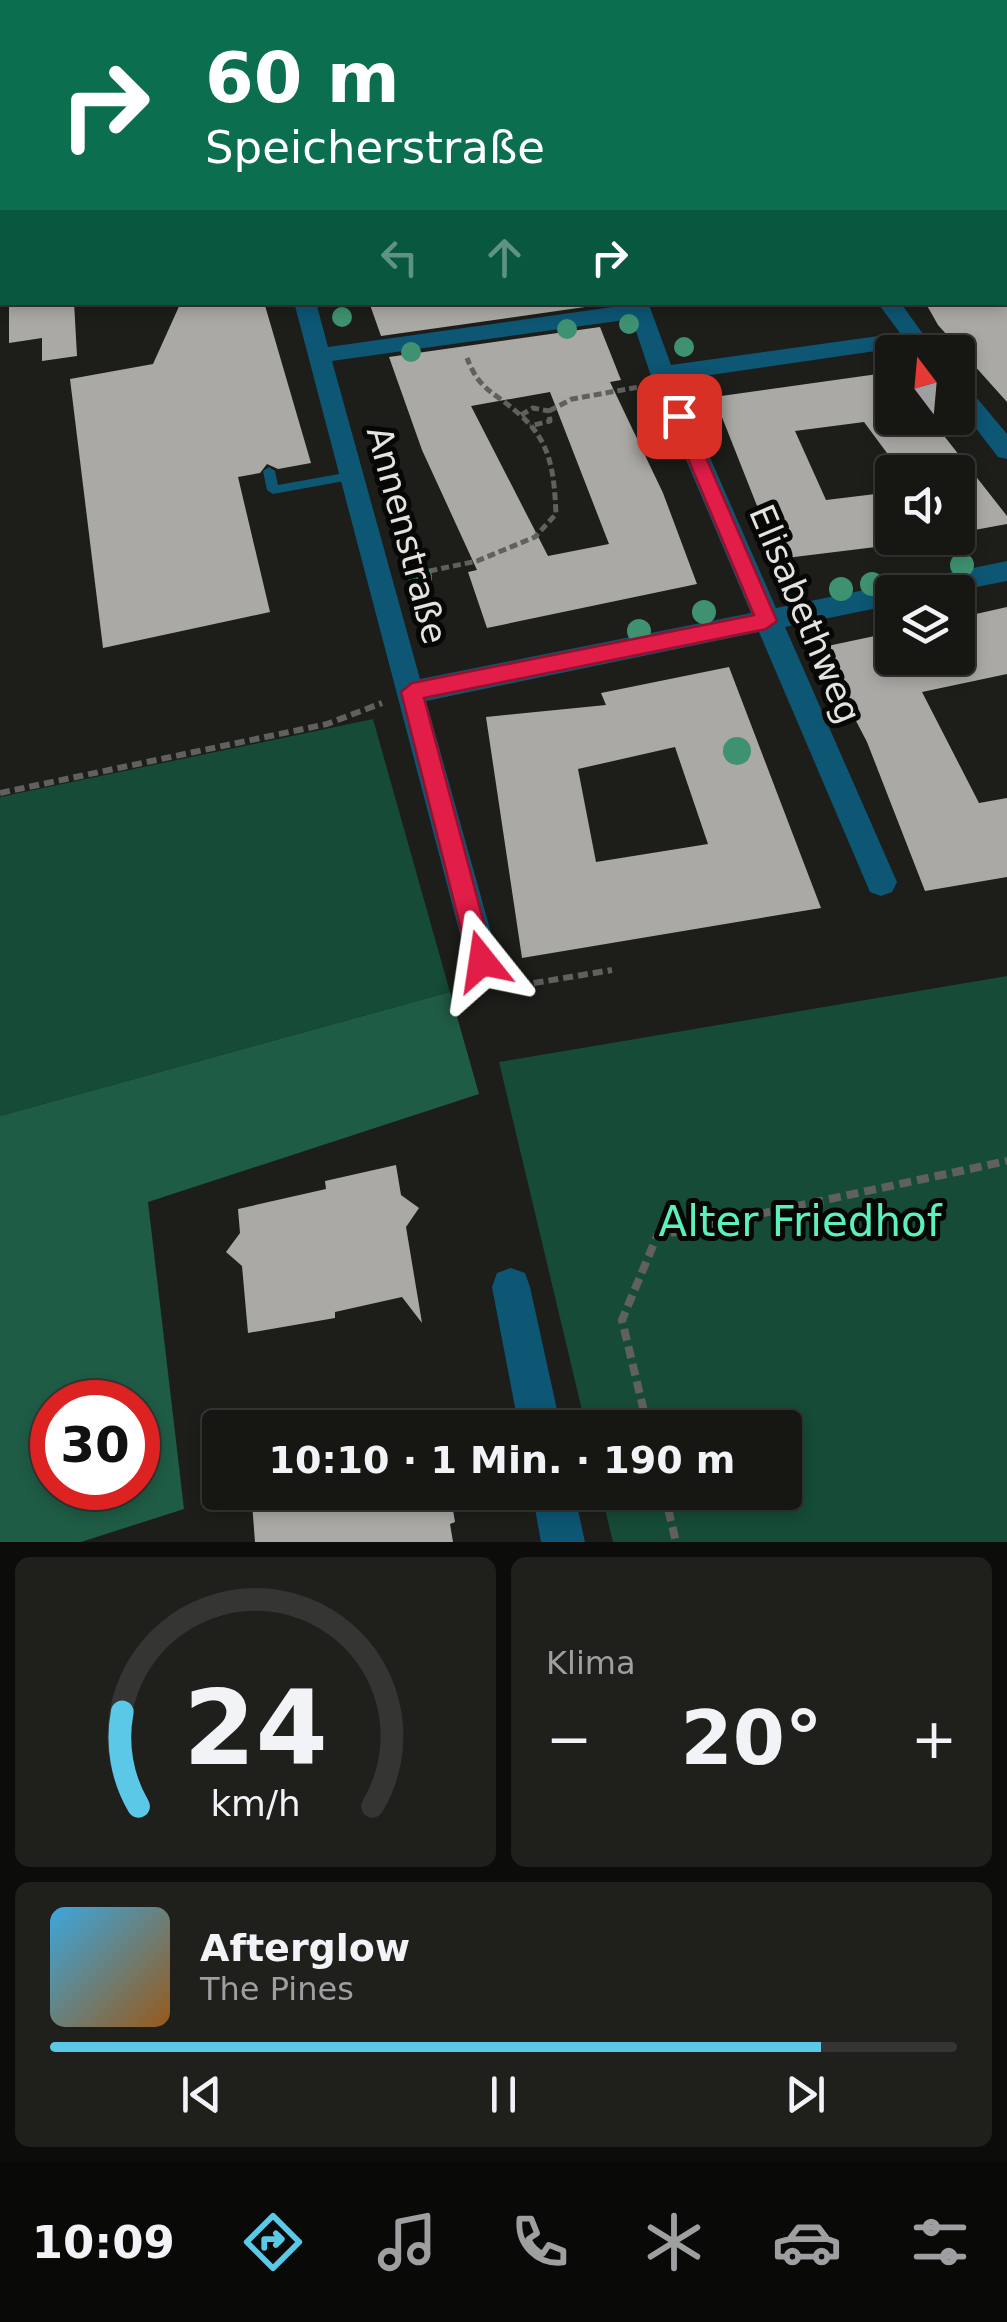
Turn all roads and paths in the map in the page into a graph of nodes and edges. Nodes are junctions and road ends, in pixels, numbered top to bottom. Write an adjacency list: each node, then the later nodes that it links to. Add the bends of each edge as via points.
1 (306, 305): 7 (street, Annenstraße)
2 (890, 305): 5 (street)
3 (639, 307): 4 (street, Elisabethweg); 8 (street, Elisabethweg)
4 (464, 335): 7 (street, Elisabethweg); 11 (path, via 478,384)
5 (913, 335)
6 (875, 351): 8 (street)
7 (320, 355): 15 (street, Annenstraße)
8 (663, 378): 9 (path, via 572,399); 20 (street, Elisabethweg)
9 (549, 411): 11 (path, via 533,408); 12 (path, via 550,420)
10 (975, 411): 13 (street)
11 (521, 415): 12 (path)
12 (530, 426): 18 (path, via 554,466 556,514 535,537 478,560)
13 (1007, 451)
14 (269, 471): 15 (lane, via 273,490)
15 (350, 476): 18 (street, Annenstraße)
16 (1007, 571): 17 (street)
17 (975, 577)
18 (380, 582): 21 (street, Annenstraße)
19 (875, 598): 20 (street)
20 (766, 621): 21 (street); 23 (street, Elisabethweg)
21 (412, 692): 22 (path, via 327,724); 24 (street, Annenstraße)
22 (0, 793)
23 (880, 882)
24 (482, 961): 25 (path, via 493,990)
25 (612, 970)
26 (1007, 1160): 29 (path, via 658,1236 622,1320)
27 (511, 1287): 28 (street)
28 (536, 1410)
29 (644, 1410)
30 (557, 1510): 32 (street)
31 (668, 1510): 33 (path)
32 (563, 1542)
33 (676, 1542)

